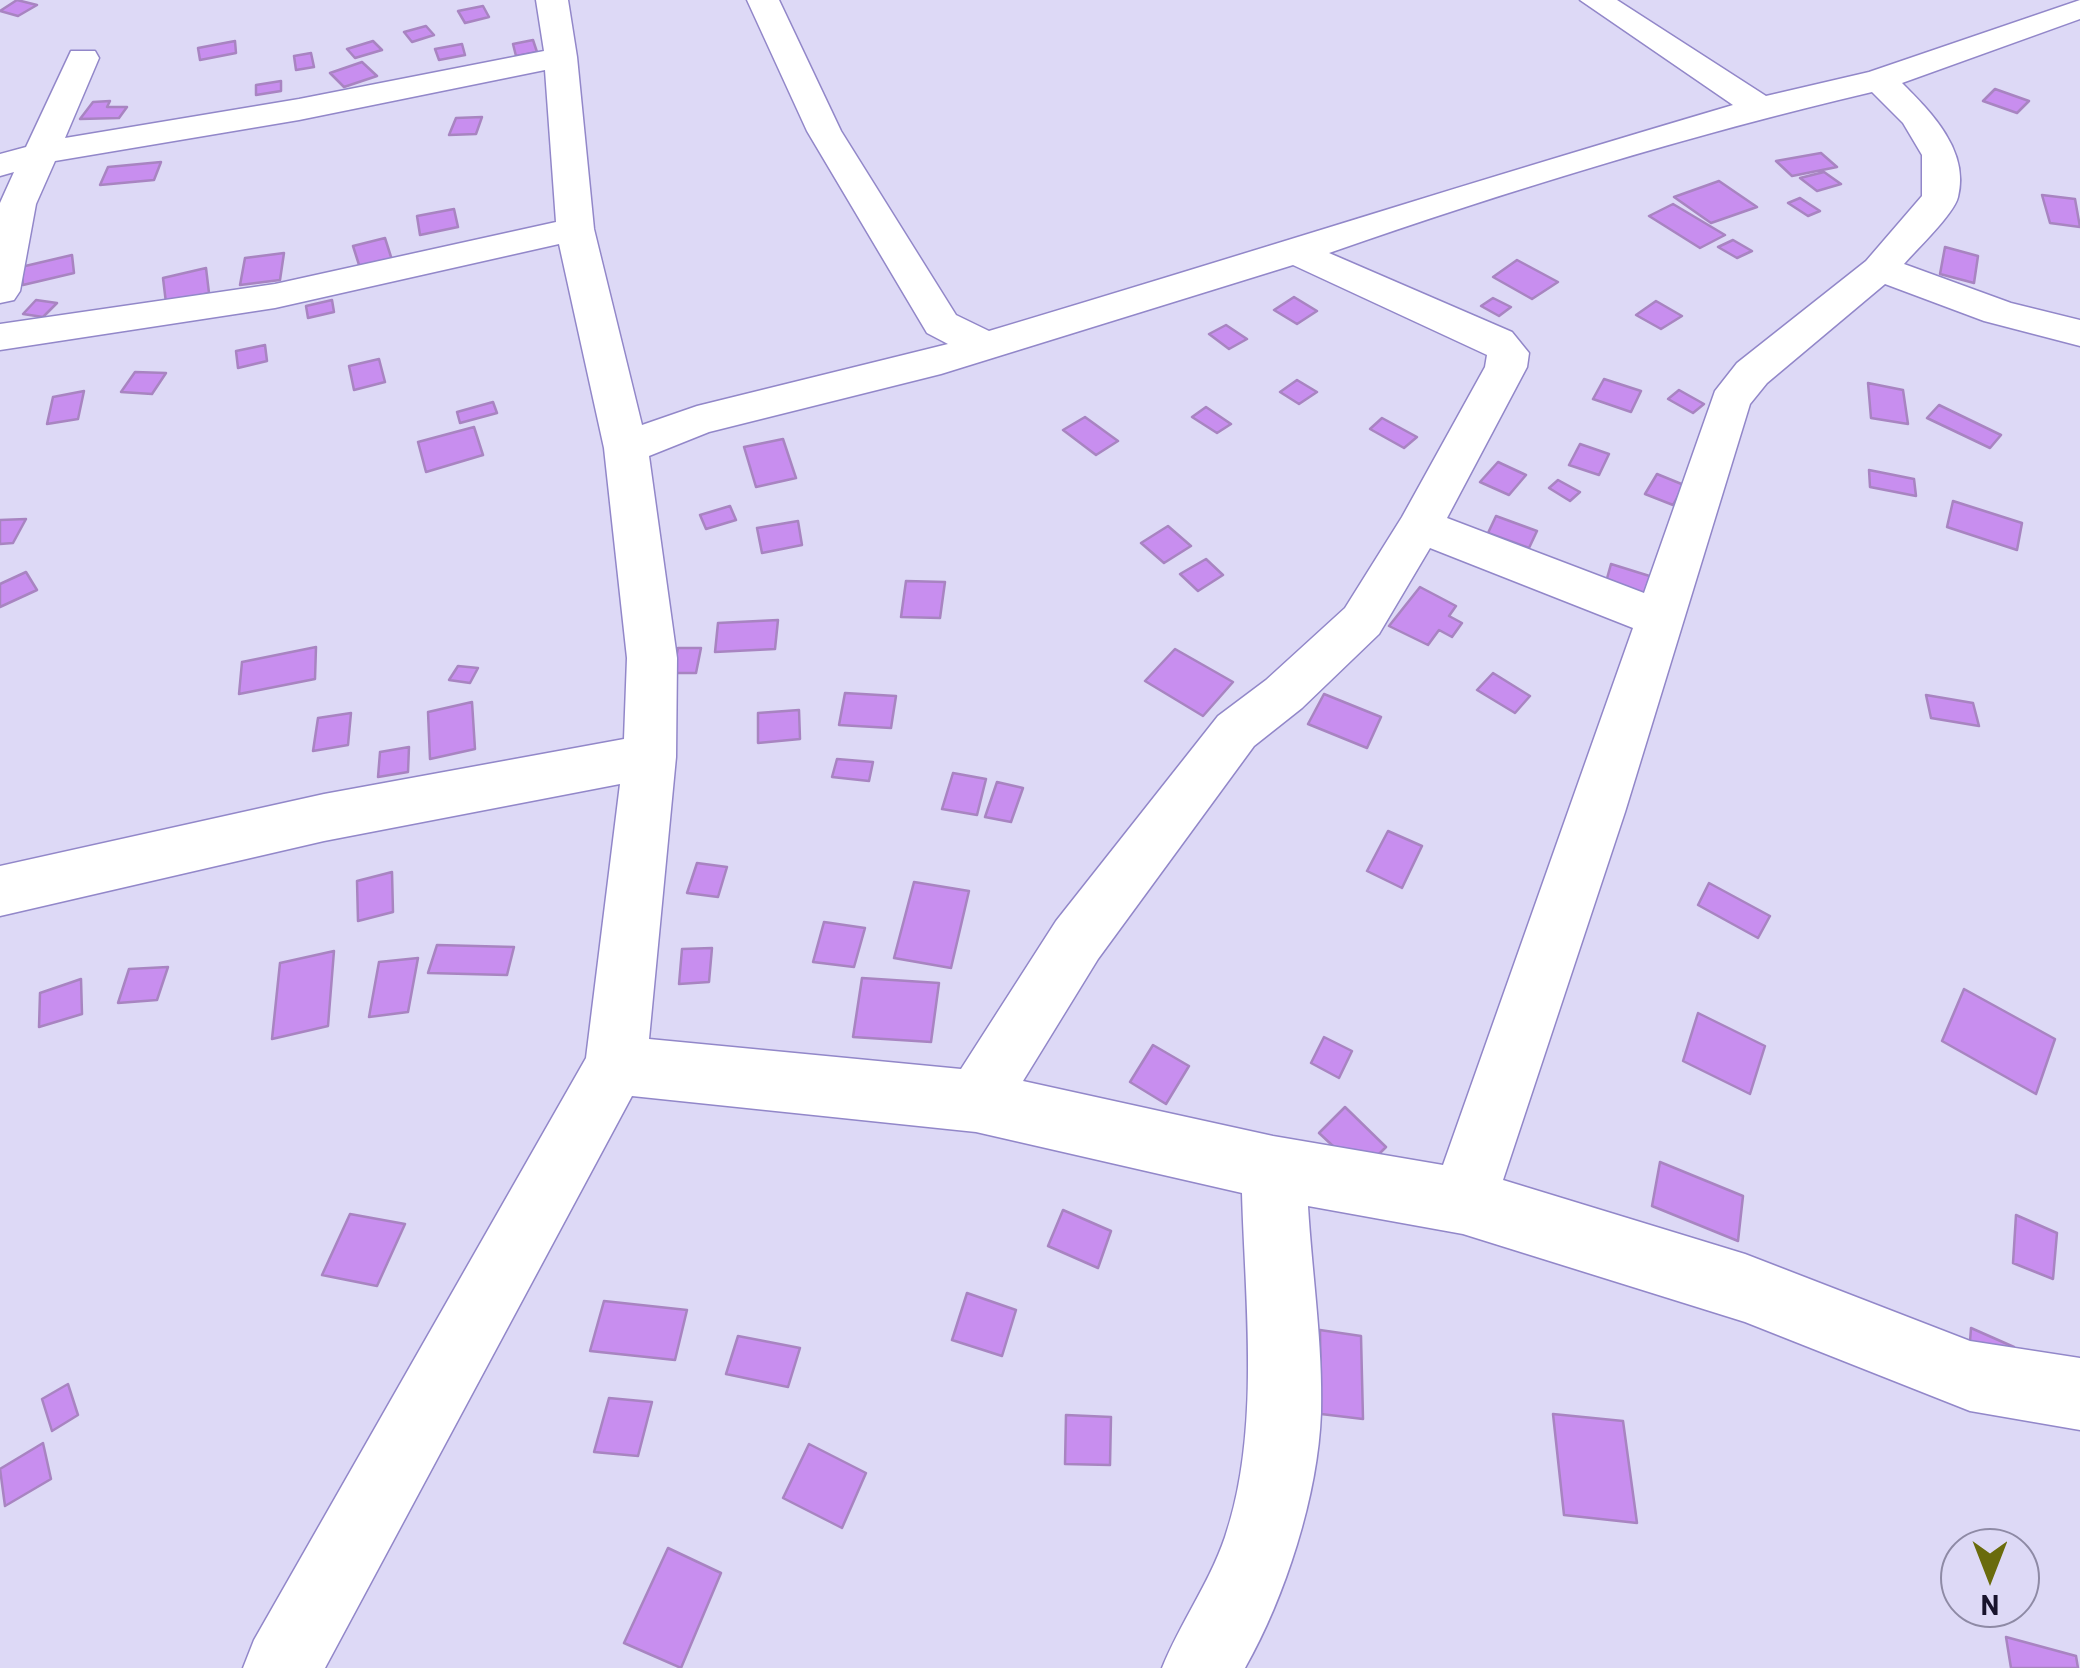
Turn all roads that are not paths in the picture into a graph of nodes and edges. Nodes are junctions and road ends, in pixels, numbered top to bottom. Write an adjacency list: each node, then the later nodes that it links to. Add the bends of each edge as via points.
1 (552, 0): 5 (street)
2 (763, 0): 15 (street, via 824,130)
3 (1596, 0): 8 (street)
4 (2080, 8): 7 (street)
5 (561, 57): 9 (street); 11 (street)
6 (83, 58): 9 (street)
7 (1879, 80): 8 (street); 13 (street, via 1917,117 1940,155 1940,198)
8 (1760, 108): 12 (street)
9 (40, 153): 10 (street); 14 (street, via 18,204)
10 (0, 165)
11 (575, 230): 17 (street, via 275,296); 20 (street)
12 (1295, 252): 18 (street); 21 (street, via 1498,341 1508,353)
13 (1880, 269): 16 (street); 22 (street, via 1752,373 1730,401)
14 (0, 291)
15 (941, 324): 18 (street); 19 (street)
16 (2080, 333)
17 (0, 337)
18 (986, 346): 19 (street)
19 (926, 364): 20 (street, via 697,421)
20 (626, 448): 23 (street, via 652,658)
21 (1420, 526): 22 (street); 26 (street, via 1362,622 1225,746 1077,940)
22 (1660, 619): 28 (street)
23 (650, 757): 24 (street, via 450,790); 25 (street)
24 (0, 890)
25 (616, 1065): 26 (street); 30 (street)
26 (976, 1101): 27 (street)
27 (1273, 1168): 28 (street); 31 (street, via 1285,1414 1264,1534 1232,1616)
28 (1462, 1201): 29 (street, via 1745,1288 1970,1376)
29 (2080, 1394)
30 (282, 1668)
31 (1200, 1668)

